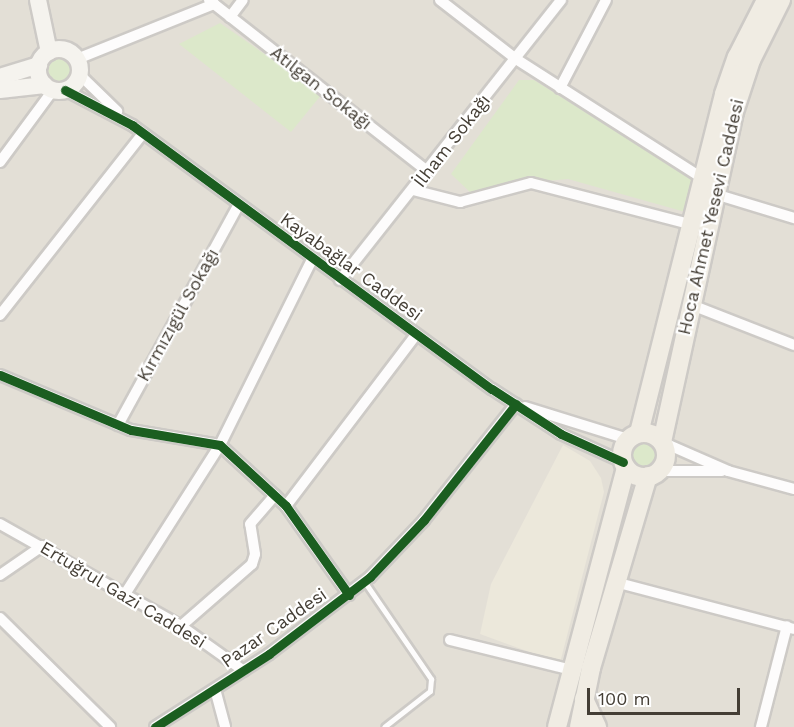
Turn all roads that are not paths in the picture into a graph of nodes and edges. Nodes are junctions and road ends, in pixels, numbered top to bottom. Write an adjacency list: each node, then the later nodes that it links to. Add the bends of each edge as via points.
1 (38, 0): 11 (street)
2 (45, 0): 11 (street)
3 (243, 0): 10 (street)
4 (440, 0): 12 (street)
5 (561, 0): 12 (street, İlham Sokağı)
6 (606, 0): 15 (street)
7 (766, 0): 22 (main road, Hoca Ahmet Yesevi Caddesi, via 730,75)
8 (781, 0): 24 (main road, Hoca Ahmet Yesevi Caddesi, via 745,77)
9 (212, 2): 10 (street, Atılgan Sokağı); 13 (street)
10 (230, 16): 21 (street, Atılgan Sokağı)
11 (50, 56): 13 (street); 14 (street); 16 (street)
12 (516, 59): 15 (street); 21 (street, İlham Sokağı)
13 (78, 67): 16 (street); 18 (street, Kayabağlar Caddesi)
14 (0, 77)
15 (560, 87): 22 (street)
16 (54, 88): 17 (street); 18 (street, Kayabağlar Caddesi); 20 (street)
17 (0, 90)
18 (132, 125): 19 (street, Kayabağlar Caddesi)
19 (143, 133): 25 (street, Kayabağlar Caddesi); 31 (street)
20 (0, 162)
21 (428, 172): 23 (street, İlham Sokağı)
22 (704, 179): 27 (main road, Hoca Ahmet Yesevi Caddesi)
23 (413, 190): 27 (street, via 460,202 531,183); 29 (street, İlham Sokağı)
24 (715, 194): 26 (street); 30 (main road, Hoca Ahmet Yesevi Caddesi)
25 (239, 204): 28 (street, Kayabağlar Caddesi); 36 (street, Kırmızıgül Sokağı)
26 (794, 218)
27 (693, 225): 37 (main road, Hoca Ahmet Yesevi Caddesi)
28 (312, 260): 29 (street, Kayabağlar Caddesi); 39 (street)
29 (339, 280): 32 (street, Kayabağlar Caddesi)
30 (689, 304): 33 (street); 38 (main road, Hoca Ahmet Yesevi Caddesi)
31 (0, 315)
32 (416, 335): 35 (street, Kayabağlar Caddesi); 45 (street)
33 (794, 345)
34 (0, 375): 36 (street)
35 (516, 404): 37 (street, Kayabağlar Caddesi); 40 (street, Kayabağlar Caddesi, via 561,434); 49 (street, Pazar Caddesi, via 412,534)
36 (117, 425): 39 (street)
37 (634, 436): 38 (main road, via 652,434); 40 (main road, via 622,450)
38 (662, 442): 41 (street); 42 (main road, via 666,454)
39 (220, 445): 44 (street); 51 (street)
40 (624, 465): 42 (main road, via 635,475); 57 (main road)
41 (728, 471): 42 (street); 43 (street)
42 (653, 474): 50 (main road)
43 (794, 489)
44 (275, 495): 45 (street); 54 (street, via 250,524 255,554 252,564)
45 (286, 506): 52 (street)
46 (0, 524): 47 (street, Ertuğrul Gazi Caddesi)
47 (42, 546): 48 (street); 51 (street, Ertuğrul Gazi Caddesi)
48 (0, 575)
49 (364, 582): 52 (street, Pazar Caddesi); 65 (lane, via 431,679 430,691)
50 (615, 582): 55 (street); 61 (main road)
51 (125, 594): 54 (street, Ertuğrul Gazi Caddesi)
52 (349, 595): 58 (street, Pazar Caddesi)
53 (0, 618): 62 (street)
54 (181, 626): 58 (street, Ertuğrul Gazi Caddesi)
55 (790, 628): 70 (street)
56 (450, 640): 57 (street)
57 (572, 670): 60 (main road)
58 (244, 671): 59 (street, Pazar Caddesi)
59 (215, 690): 63 (street, Pazar Caddesi); 64 (street)
60 (565, 697): 66 (main road); 67 (main road)
61 (584, 698): 68 (main road); 69 (main road)
62 (110, 727)
63 (155, 727)
64 (225, 727)
65 (384, 727)
66 (551, 727)
67 (557, 727)
68 (579, 727)
69 (597, 727)
70 (761, 727)

